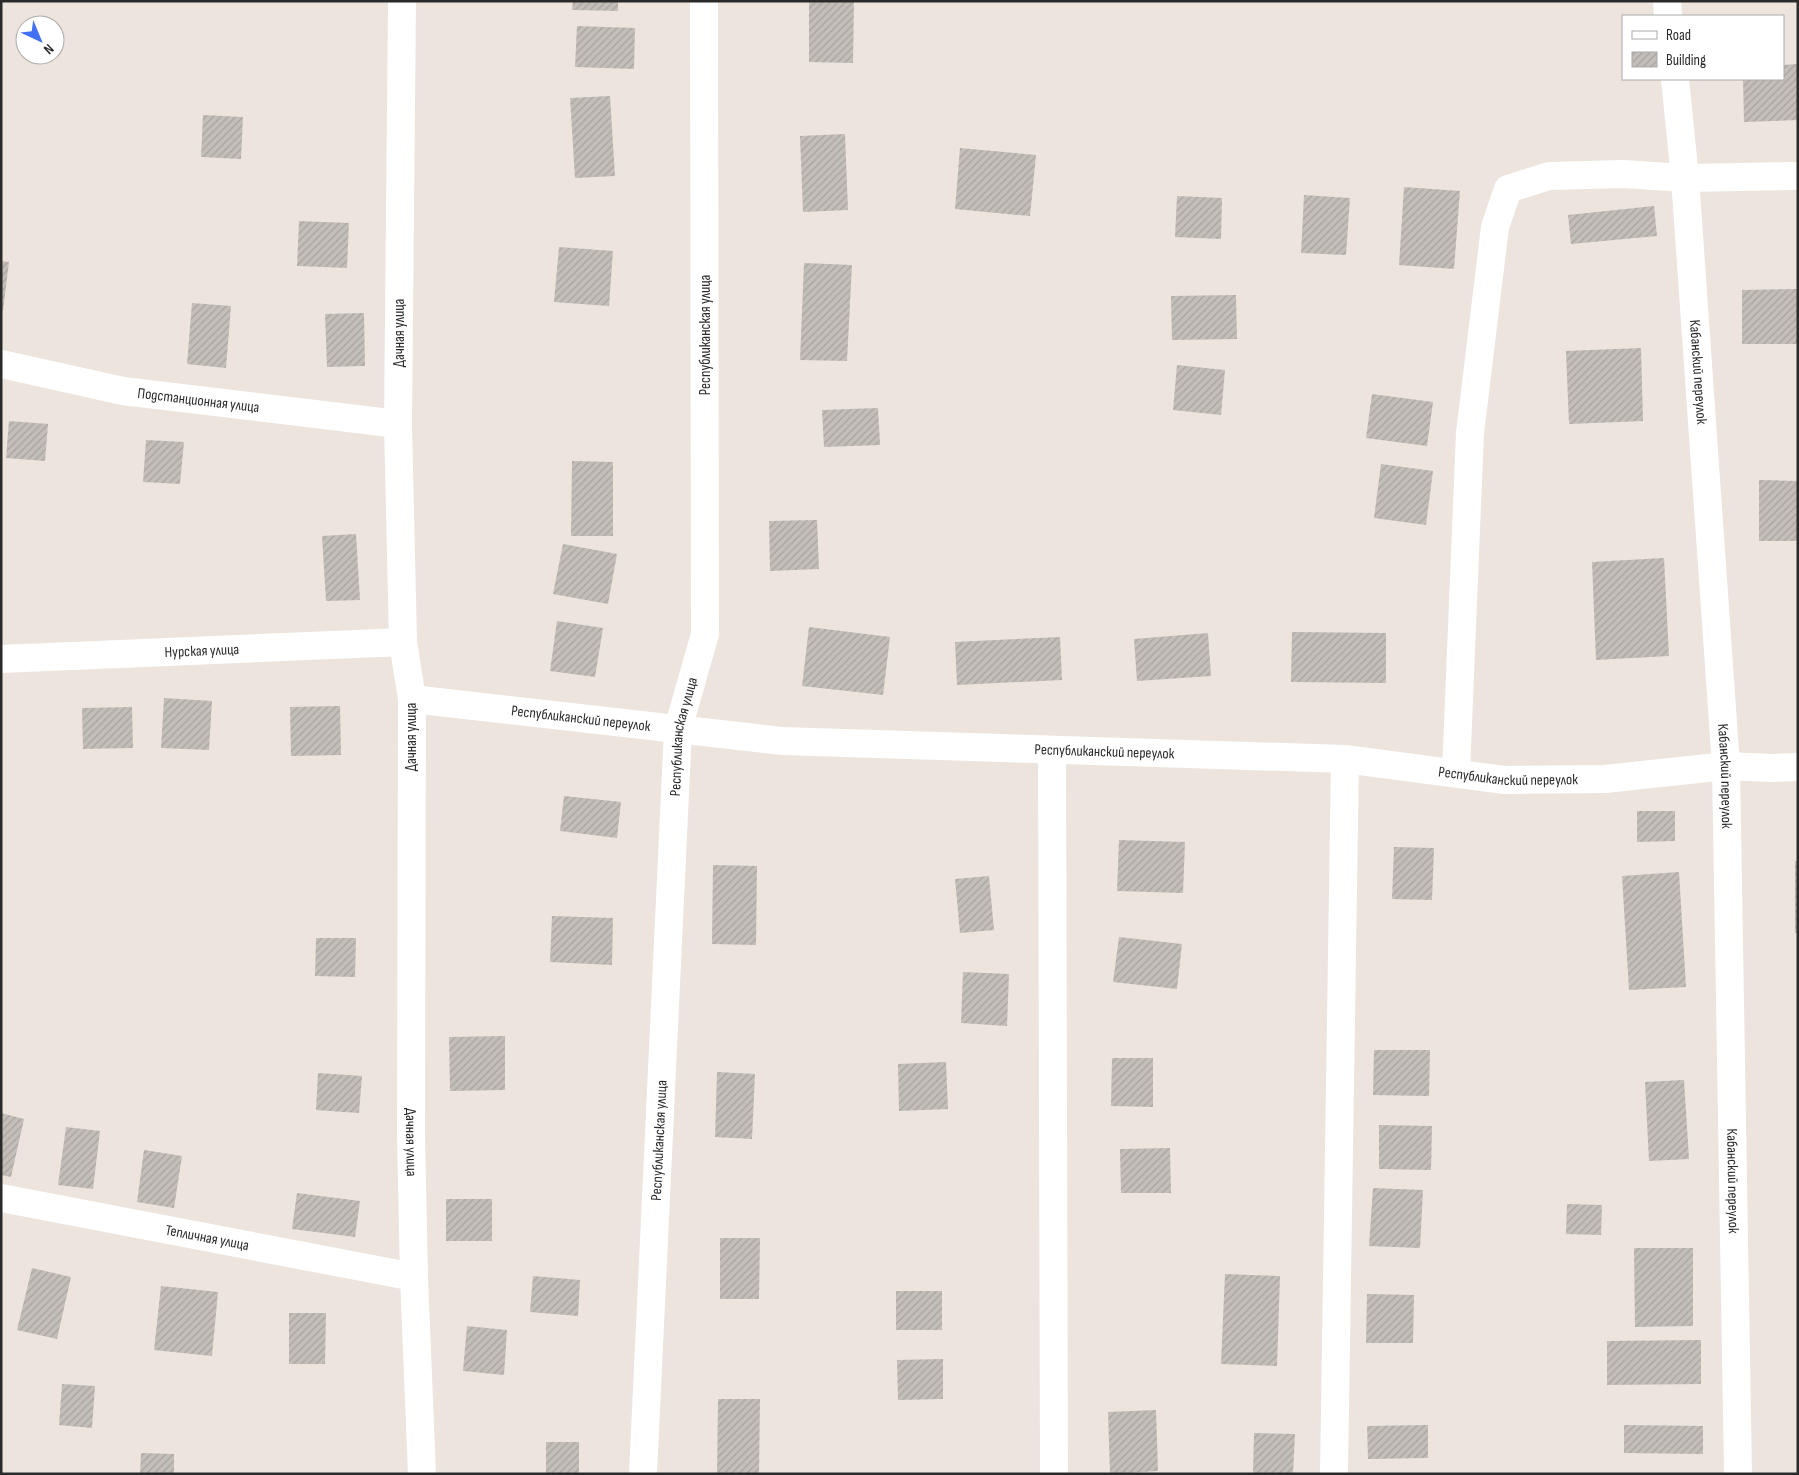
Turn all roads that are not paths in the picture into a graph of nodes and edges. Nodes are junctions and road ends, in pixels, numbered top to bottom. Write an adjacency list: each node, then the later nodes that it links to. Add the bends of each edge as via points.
1 (402, 1): 9 (street, Дачная улица)
2 (704, 1): 13 (street, Республиканская улица, via 705,634)
3 (1667, 1): 4 (street)
4 (1668, 15)
5 (1675, 80): 7 (street, Кабанский переулок)
6 (1798, 176): 7 (street)
7 (1685, 178): 16 (street, Кабанский переулок); 18 (street, via 1623,174 1549,176 1508,189 1495,227 1470,433)
8 (1, 364): 9 (street, Подстанционная улица, via 123,391)
9 (398, 424): 10 (street, Дачная улица)
10 (403, 642): 11 (street, Нурская улица); 12 (street, Дачная улица)
11 (1, 659)
12 (412, 699): 13 (street, Республиканский переулок); 20 (street, Дачная улица, via 411,1136)
13 (678, 729): 14 (street, Республиканский переулок, via 782,741); 22 (street, Республиканская улица)
14 (1052, 750): 15 (street, Республиканский переулок); 23 (street)
15 (1345, 759): 18 (street, Республиканский переулок); 24 (street)
16 (1726, 766): 17 (street, Республиканский переулок); 18 (street, Республиканский переулок, via 1605,779 1504,780); 25 (street, Кабанский переулок)
17 (1798, 767)
18 (1456, 772)
19 (1, 1198): 20 (street, Тепличная улица)
20 (414, 1277): 21 (street, Дачная улица)
21 (422, 1474)
22 (643, 1474)
23 (1054, 1474)
24 (1334, 1474)
25 (1738, 1474)

